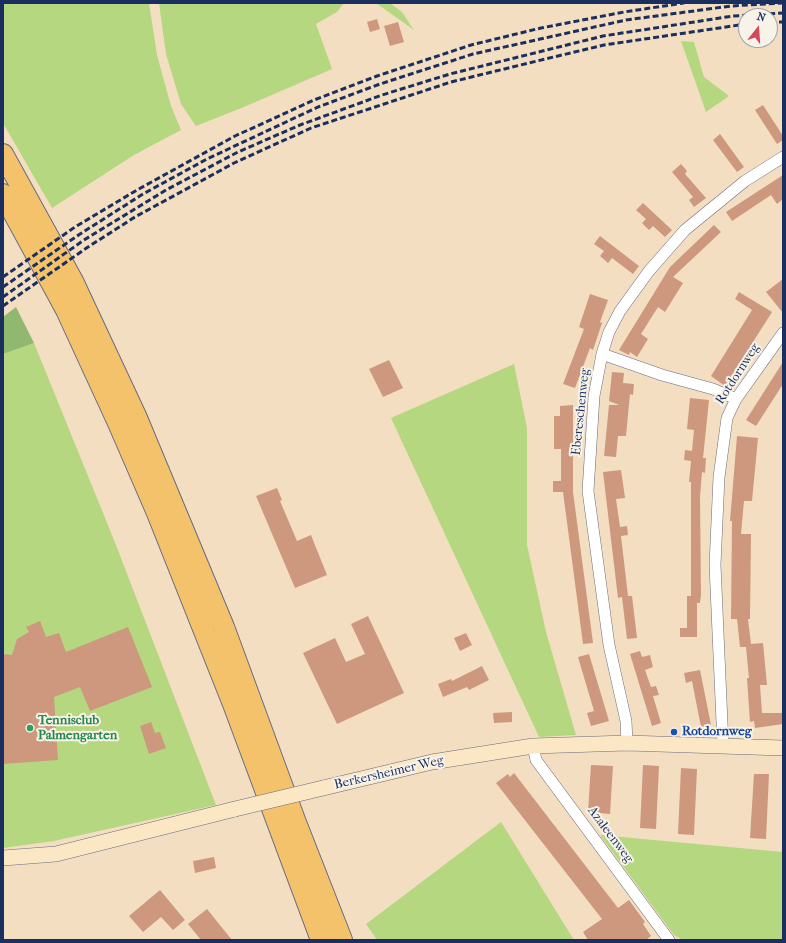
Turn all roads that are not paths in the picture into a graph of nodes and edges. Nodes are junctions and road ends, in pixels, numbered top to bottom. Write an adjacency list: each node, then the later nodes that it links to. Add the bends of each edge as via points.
1 (3, 154): 13 (highway, via 73,281 143,432 224,627)
2 (783, 157): 5 (street, Ebereschenweg, via 745,181 685,230 649,271 620,311 609,332)
3 (3, 194): 12 (highway, via 66,310 148,493 219,669)
4 (783, 333): 6 (street, Rotdornweg)
5 (602, 354): 6 (street); 7 (street, Ebereschenweg, via 594,396 588,491 609,645 626,721)
6 (736, 399): 8 (street, Rotdornweg, via 727,418 719,477 715,565)
7 (627, 743): 8 (street, Berkersheimer Weg); 9 (street, Berkersheimer Weg)
8 (723, 745): 10 (street, Berkersheimer Weg)
9 (533, 746): 11 (street, Berkersheimer Weg, bridge, via 432,762 56,854); 14 (street, Azaleenweg, via 536,760)
10 (783, 748)
11 (3, 858)
12 (321, 940)
13 (342, 940)
14 (669, 940)

